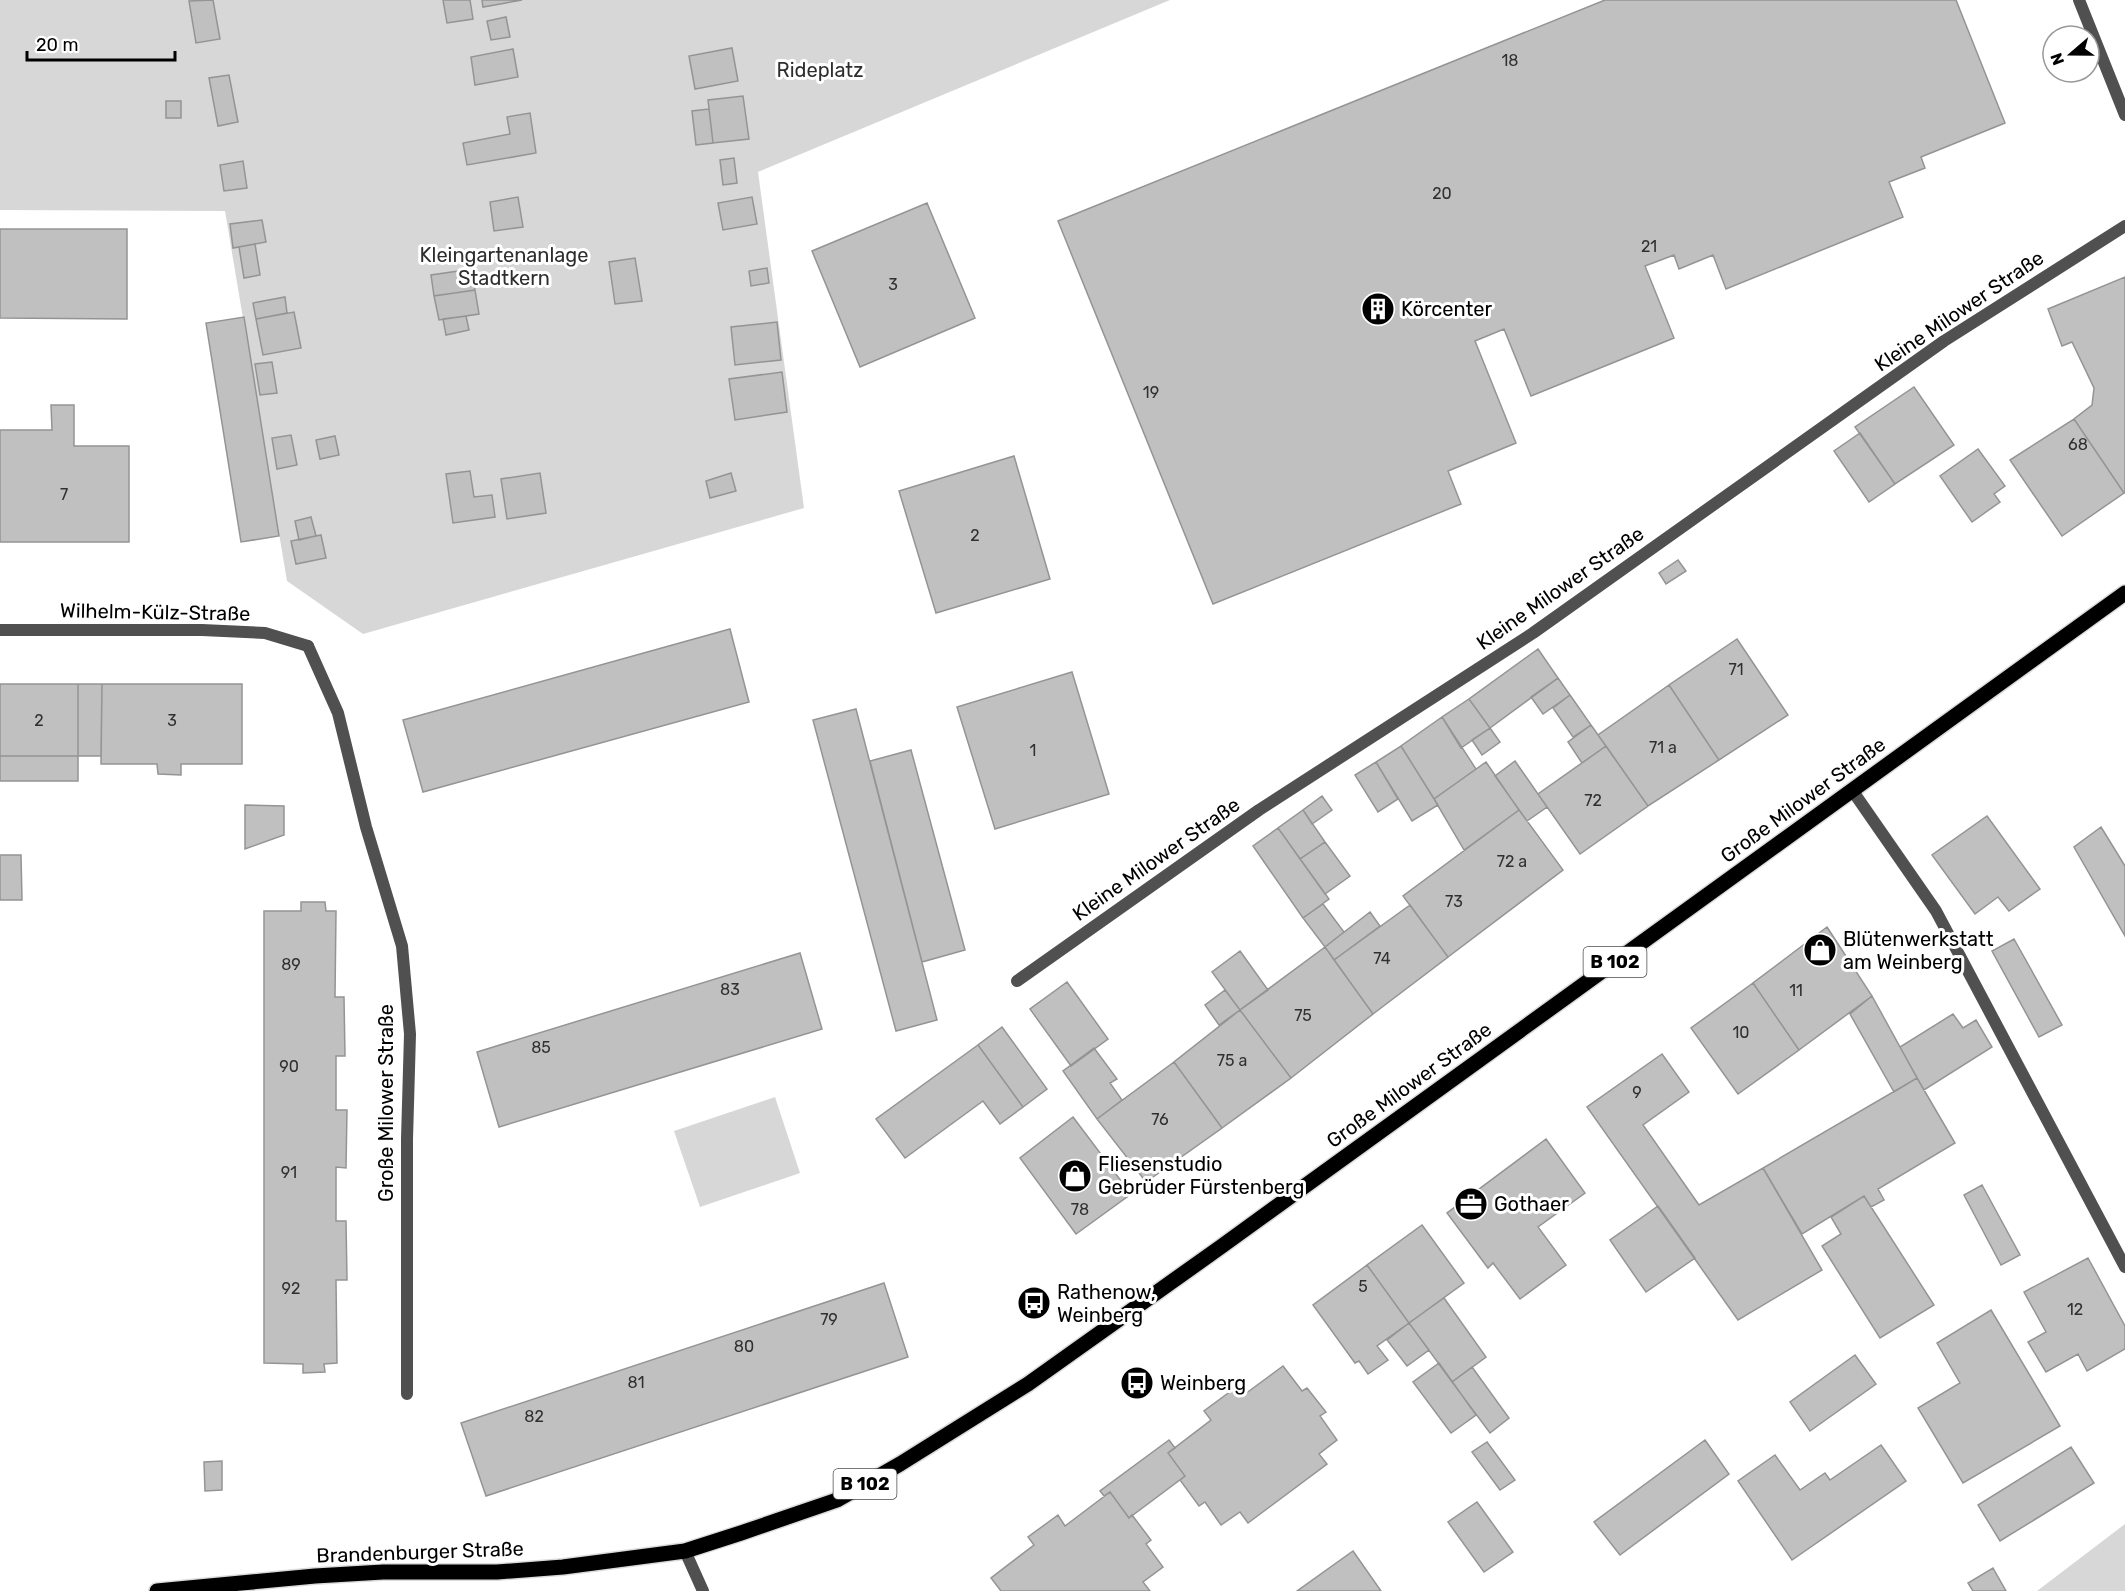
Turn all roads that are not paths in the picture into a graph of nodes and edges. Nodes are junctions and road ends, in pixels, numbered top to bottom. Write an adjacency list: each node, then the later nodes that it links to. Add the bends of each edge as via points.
1 (2079, 0): 2 (street)
2 (2125, 115)
3 (2125, 226): 8 (street, Kleine Milower Straße, via 1944,341 1533,633 1259,810)
4 (2125, 593): 7 (main road, Große Milower Straße / B 102)
5 (0, 630): 6 (street, Wilhelm-Külz-Straße, via 265,633)
6 (308, 646): 10 (street, Große Milower Straße, via 338,713 366,827 402,946 410,1034)
7 (1852, 790): 9 (street, via 1936,910); 11 (main road, Große Milower Straße / B 102, via 1028,1384 837,1500)
8 (1017, 981)
9 (2125, 1267)
10 (407, 1394)
11 (685, 1551): 12 (main road, Brandenburger Straße / B 102, via 563,1567 315,1576); 13 (street)
12 (157, 1591)
13 (703, 1591)

